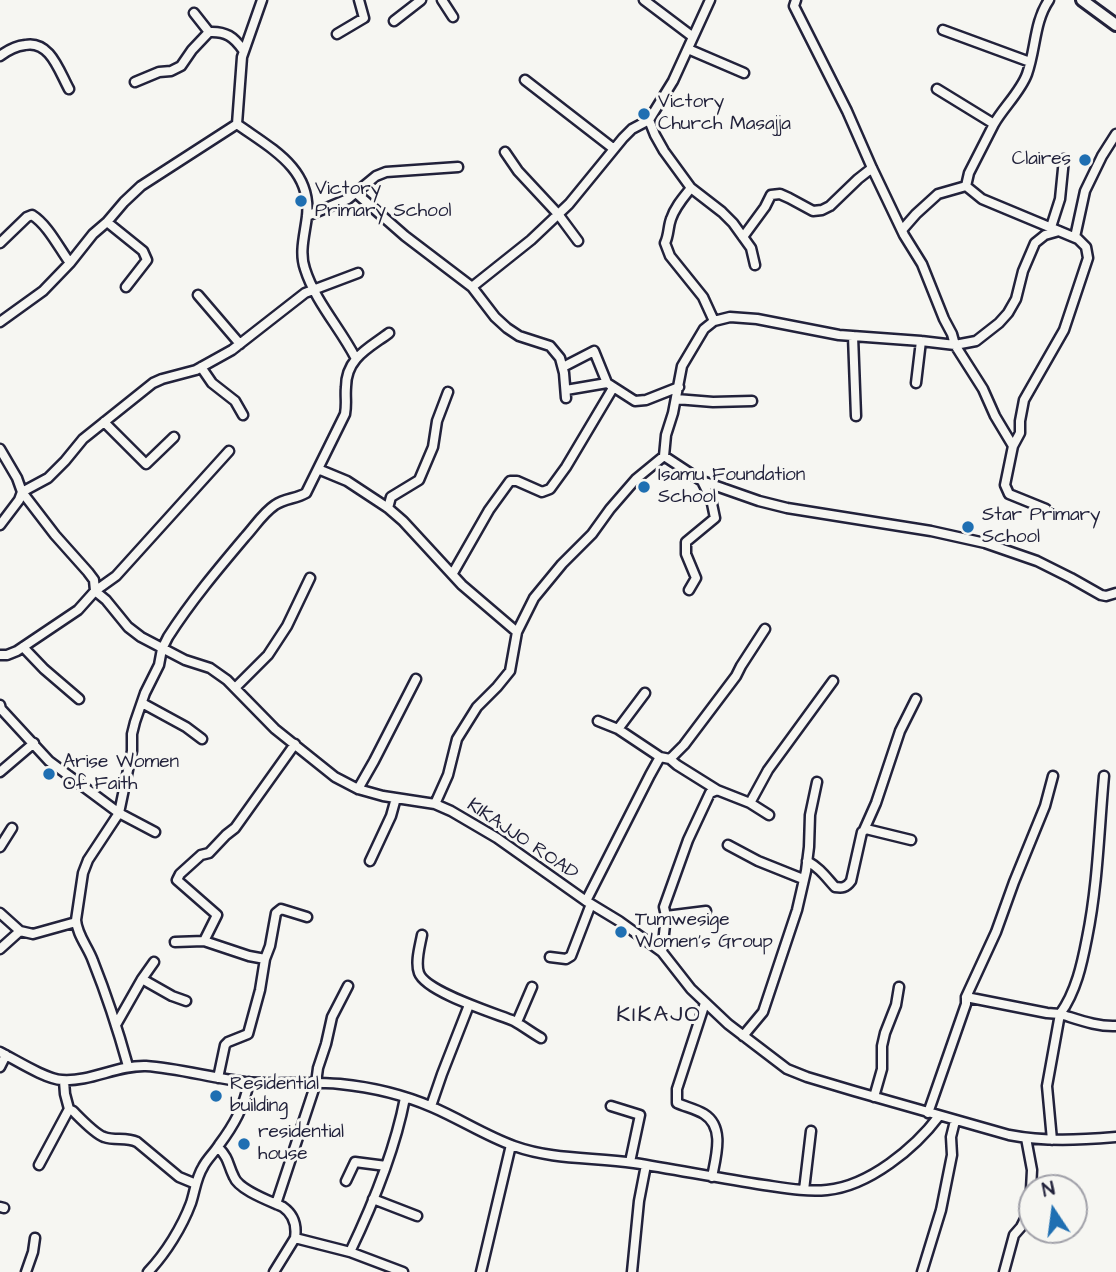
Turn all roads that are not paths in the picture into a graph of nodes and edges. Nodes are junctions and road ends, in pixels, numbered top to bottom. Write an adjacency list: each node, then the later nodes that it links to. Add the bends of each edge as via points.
1 (261, 0): 19 (street)
2 (359, 0): 16 (street, via 364,18)
3 (421, 0): 12 (street)
4 (442, 0): 11 (street)
5 (644, 0): 17 (street)
6 (710, 0): 17 (street)
7 (796, 0): 35 (street, via 794,6)
8 (1049, 0): 21 (street, via 1039,18)
9 (1082, 0): 13 (street)
10 (194, 13): 15 (street)
11 (453, 17)
12 (394, 21)
13 (1116, 25)
14 (943, 30): 21 (street)
15 (209, 32): 19 (street, via 223,32); 24 (street, via 181,66)
16 (337, 34)
17 (693, 37): 18 (street)
18 (688, 49): 22 (street); 27 (street)
19 (243, 50): 28 (street)
20 (0, 56): 25 (street, via 24,45 43,46)
21 (1030, 62): 29 (street, via 1027,76)
22 (744, 73)
23 (525, 80): 31 (street)
24 (135, 82)
25 (69, 89)
26 (937, 89): 29 (street)
27 (649, 120): 31 (street, via 632,129); 37 (street, via 654,135)
28 (237, 124): 40 (street, via 294,168 305,191); 41 (street, via 141,186)
29 (994, 124): 36 (street)
30 (1116, 134): 45 (street, via 1085,191)
31 (614, 149): 39 (street)
32 (505, 152): 39 (street)
33 (1065, 159): 42 (street)
34 (458, 167): 38 (street, via 386,173)
35 (872, 168): 43 (street); 44 (street, via 822,209 813,211 780,194 771,195)
36 (966, 186): 42 (street, via 982,199); 43 (street, via 938,194)
37 (691, 188): 44 (street, via 722,212); 55 (street, via 672,216 665,243)
38 (356, 193): 40 (street); 52 (street)
39 (558, 214): 46 (street); 52 (street)
40 (307, 216): 53 (street, via 302,243)
41 (107, 222): 48 (street); 51 (street, via 147,257)
42 (1055, 229): 45 (street); 61 (street, via 1035,243 1008,313 976,341)
43 (902, 230): 61 (street, via 922,264)
44 (743, 237): 49 (street)
45 (1075, 237): 75 (street, via 1086,247 1088,258 1064,330 1024,400 1020,433)
46 (578, 241)
47 (0, 243): 48 (street, via 27,217 34,216)
48 (70, 263): 56 (street, via 43,291)
49 (755, 265)
50 (358, 273): 53 (street)
51 (125, 286)
52 (472, 287): 64 (street, via 507,328 550,346)
53 (312, 289): 60 (street); 62 (street)
54 (198, 295): 60 (street)
55 (714, 321): 58 (street, via 757,319); 67 (street, via 704,329 682,366)
56 (0, 322)
57 (389, 333): 62 (street)
58 (853, 336): 59 (street); 72 (street)
59 (921, 341): 61 (street); 65 (street)
60 (240, 344): 63 (street)
61 (955, 345): 75 (street)
62 (355, 357): 79 (street, via 345,388 345,414)
63 (201, 367): 71 (street); 73 (street, via 153,383)
64 (563, 367): 66 (street, via 566,394); 66 (street, via 594,351)
65 (916, 383)
66 (610, 385): 67 (street, via 635,401); 85 (street, via 550,489 542,492 510,481)
67 (679, 387): 69 (street)
68 (447, 392): 82 (street, via 419,480 391,497)
69 (676, 399): 70 (street); 78 (street)
70 (752, 401)
71 (243, 415)
72 (856, 415)
73 (104, 422): 74 (street, via 146,464); 81 (street, via 48,478)
74 (174, 437)
75 (1013, 446): 83 (street, via 1007,492)
76 (0, 449): 81 (street, KIKAJJO ROAD)
77 (229, 452): 88 (street, via 116,576)
78 (664, 456): 80 (street); 91 (street, via 636,479 555,572 534,598)
79 (318, 469): 82 (street, via 347,481); 93 (street, via 306,493 264,514 218,567)
80 (702, 481): 87 (street, via 715,518 686,542 696,578); 89 (street, via 787,508 985,544 1037,561 1101,595)
81 (22, 492): 84 (street); 88 (street, KIKAJJO ROAD, via 94,580)
82 (388, 508): 85 (street)
83 (1046, 509)
84 (0, 525)
85 (453, 573): 91 (street)
86 (310, 578): 97 (street, via 268,655)
87 (689, 590)
88 (95, 591): 92 (street, via 78,610); 93 (street, KIKAJJO ROAD, via 128,627)
89 (1116, 593)
90 (765, 629): 108 (street, via 684,746)
91 (517, 632): 117 (street, via 510,671 477,707 457,739)
92 (23, 647): 94 (street); 99 (street)
93 (162, 649): 97 (street, KIKAJJO ROAD, via 210,668); 101 (street)
94 (0, 655)
95 (416, 679): 113 (street)
96 (834, 681): 116 (street, via 768,770)
97 (235, 688): 107 (street, KIKAJJO ROAD)
98 (645, 693): 104 (street)
99 (79, 699)
100 (916, 699): 121 (street)
101 (142, 703): 105 (street); 118 (street)
102 (0, 705): 106 (street)
103 (598, 721): 104 (street)
104 (618, 729): 108 (street)
105 (202, 739)
106 (34, 743): 109 (street); 118 (street, via 49,761)
107 (295, 744): 113 (street, KIKAJJO ROAD, via 335,777); 137 (street, via 235,828 177,880 217,915)
108 (665, 758): 114 (street); 129 (street, via 650,775)
109 (0, 772)
110 (1053, 776): 148 (street, via 996,932)
111 (1104, 776): 152 (street, via 1094,905 1077,981)
112 (817, 782): 127 (street)
113 (358, 789): 115 (street, KIKAJJO ROAD)
114 (717, 790): 116 (street); 132 (street, via 710,793 688,840 664,907)
115 (396, 798): 117 (street, KIKAJJO ROAD); 126 (street)
116 (750, 803): 119 (street)
117 (435, 804): 129 (street, KIKAJJO ROAD, via 497,838)
118 (119, 813): 122 (street); 134 (street, via 85,867)
119 (769, 815)
120 (12, 828): 125 (street)
121 (864, 830): 123 (street); 127 (street, via 848,886 835,887)
122 (155, 832)
123 (911, 840)
124 (728, 845): 128 (street)
125 (0, 847)
126 (370, 862)
127 (807, 862): 128 (street)
128 (803, 879): 156 (street, via 763,1012)
129 (588, 903): 140 (street, KIKAJJO ROAD); 141 (street, via 571,956 566,960)
130 (706, 911): 132 (street)
131 (0, 913): 135 (street)
132 (666, 916): 140 (street)
133 (307, 917): 142 (street, via 278,910)
134 (76, 922): 135 (street, via 33,934); 153 (street)
135 (20, 931): 139 (street)
136 (422, 935): 151 (street, via 421,976)
137 (204, 941): 138 (street); 142 (street)
138 (175, 942)
139 (0, 949)
140 (662, 952): 150 (street, KIKAJJO ROAD)
141 (550, 957)
142 (265, 959): 161 (street, via 248,1034 225,1045)
143 (154, 962): 144 (street)
144 (142, 979): 149 (street); 153 (street)
145 (348, 986): 164 (street, via 332,1017)
146 (532, 987): 154 (street)
147 (899, 987): 165 (street, via 882,1046 882,1069)
148 (966, 997): 152 (street); 170 (street)
149 (186, 1001)
150 (705, 1003): 156 (street, KIKAJJO ROAD); 183 (street, via 677,1089 677,1103 713,1122 718,1133)
151 (469, 1004): 154 (street); 167 (street)
152 (1060, 1014): 155 (street); 176 (street, via 1047,1086)
153 (117, 1023): 159 (street)
154 (517, 1023): 157 (street)
155 (1116, 1026)
156 (743, 1036): 165 (street, KIKAJJO ROAD, via 787,1069)
157 (541, 1038)
158 (3, 1054): 160 (street); 162 (street)
159 (128, 1066): 161 (street); 162 (street)
160 (0, 1067)
161 (218, 1078): 163 (street)
162 (64, 1081): 169 (street)
163 (249, 1082): 164 (street); 178 (street, via 240,1115)
164 (316, 1083): 166 (street); 188 (street)
165 (874, 1097): 170 (street, KIKAJJO ROAD)
166 (405, 1098): 167 (street); 182 (street)
167 (431, 1106): 177 (street)
168 (611, 1106): 179 (street, via 640,1115)
169 (69, 1109): 180 (street); 185 (street, via 102,1137 130,1138 178,1177)
170 (928, 1113): 171 (street, KIKAJJO ROAD)
171 (939, 1116): 172 (street, KIKAJJO ROAD); 186 (street, via 907,1150 872,1174 842,1188)
172 (956, 1121): 175 (street, KIKAJJO ROAD); 199 (street, via 941,1210)
173 (811, 1130): 186 (street)
174 (1116, 1137): 176 (street, KIKAJJO ROAD)
175 (1026, 1138): 176 (street, KIKAJJO ROAD); 200 (street, via 1032,1170 1030,1209 1014,1235)
176 (1052, 1140)
177 (511, 1145): 179 (street, via 548,1156); 197 (street)
178 (218, 1147): 185 (street, via 202,1167); 188 (street, via 240,1185)
179 (630, 1162): 181 (street)
180 (39, 1165)
181 (646, 1165): 183 (street); 198 (street)
182 (386, 1166): 184 (street, via 355,1162); 187 (street)
183 (712, 1177): 186 (street)
184 (346, 1181)
185 (196, 1184): 193 (street, via 182,1222)
186 (804, 1190)
187 (373, 1199): 189 (street); 192 (street)
188 (276, 1204): 191 (street, via 293,1218)
189 (417, 1216)
190 (35, 1238): 194 (street)
191 (295, 1238): 192 (street); 195 (street)
192 (350, 1252): 196 (street)
193 (154, 1270)
194 (26, 1272)
195 (274, 1272)
196 (403, 1272)
197 (481, 1272)
198 (632, 1272)
199 (922, 1272)
200 (1004, 1272)

